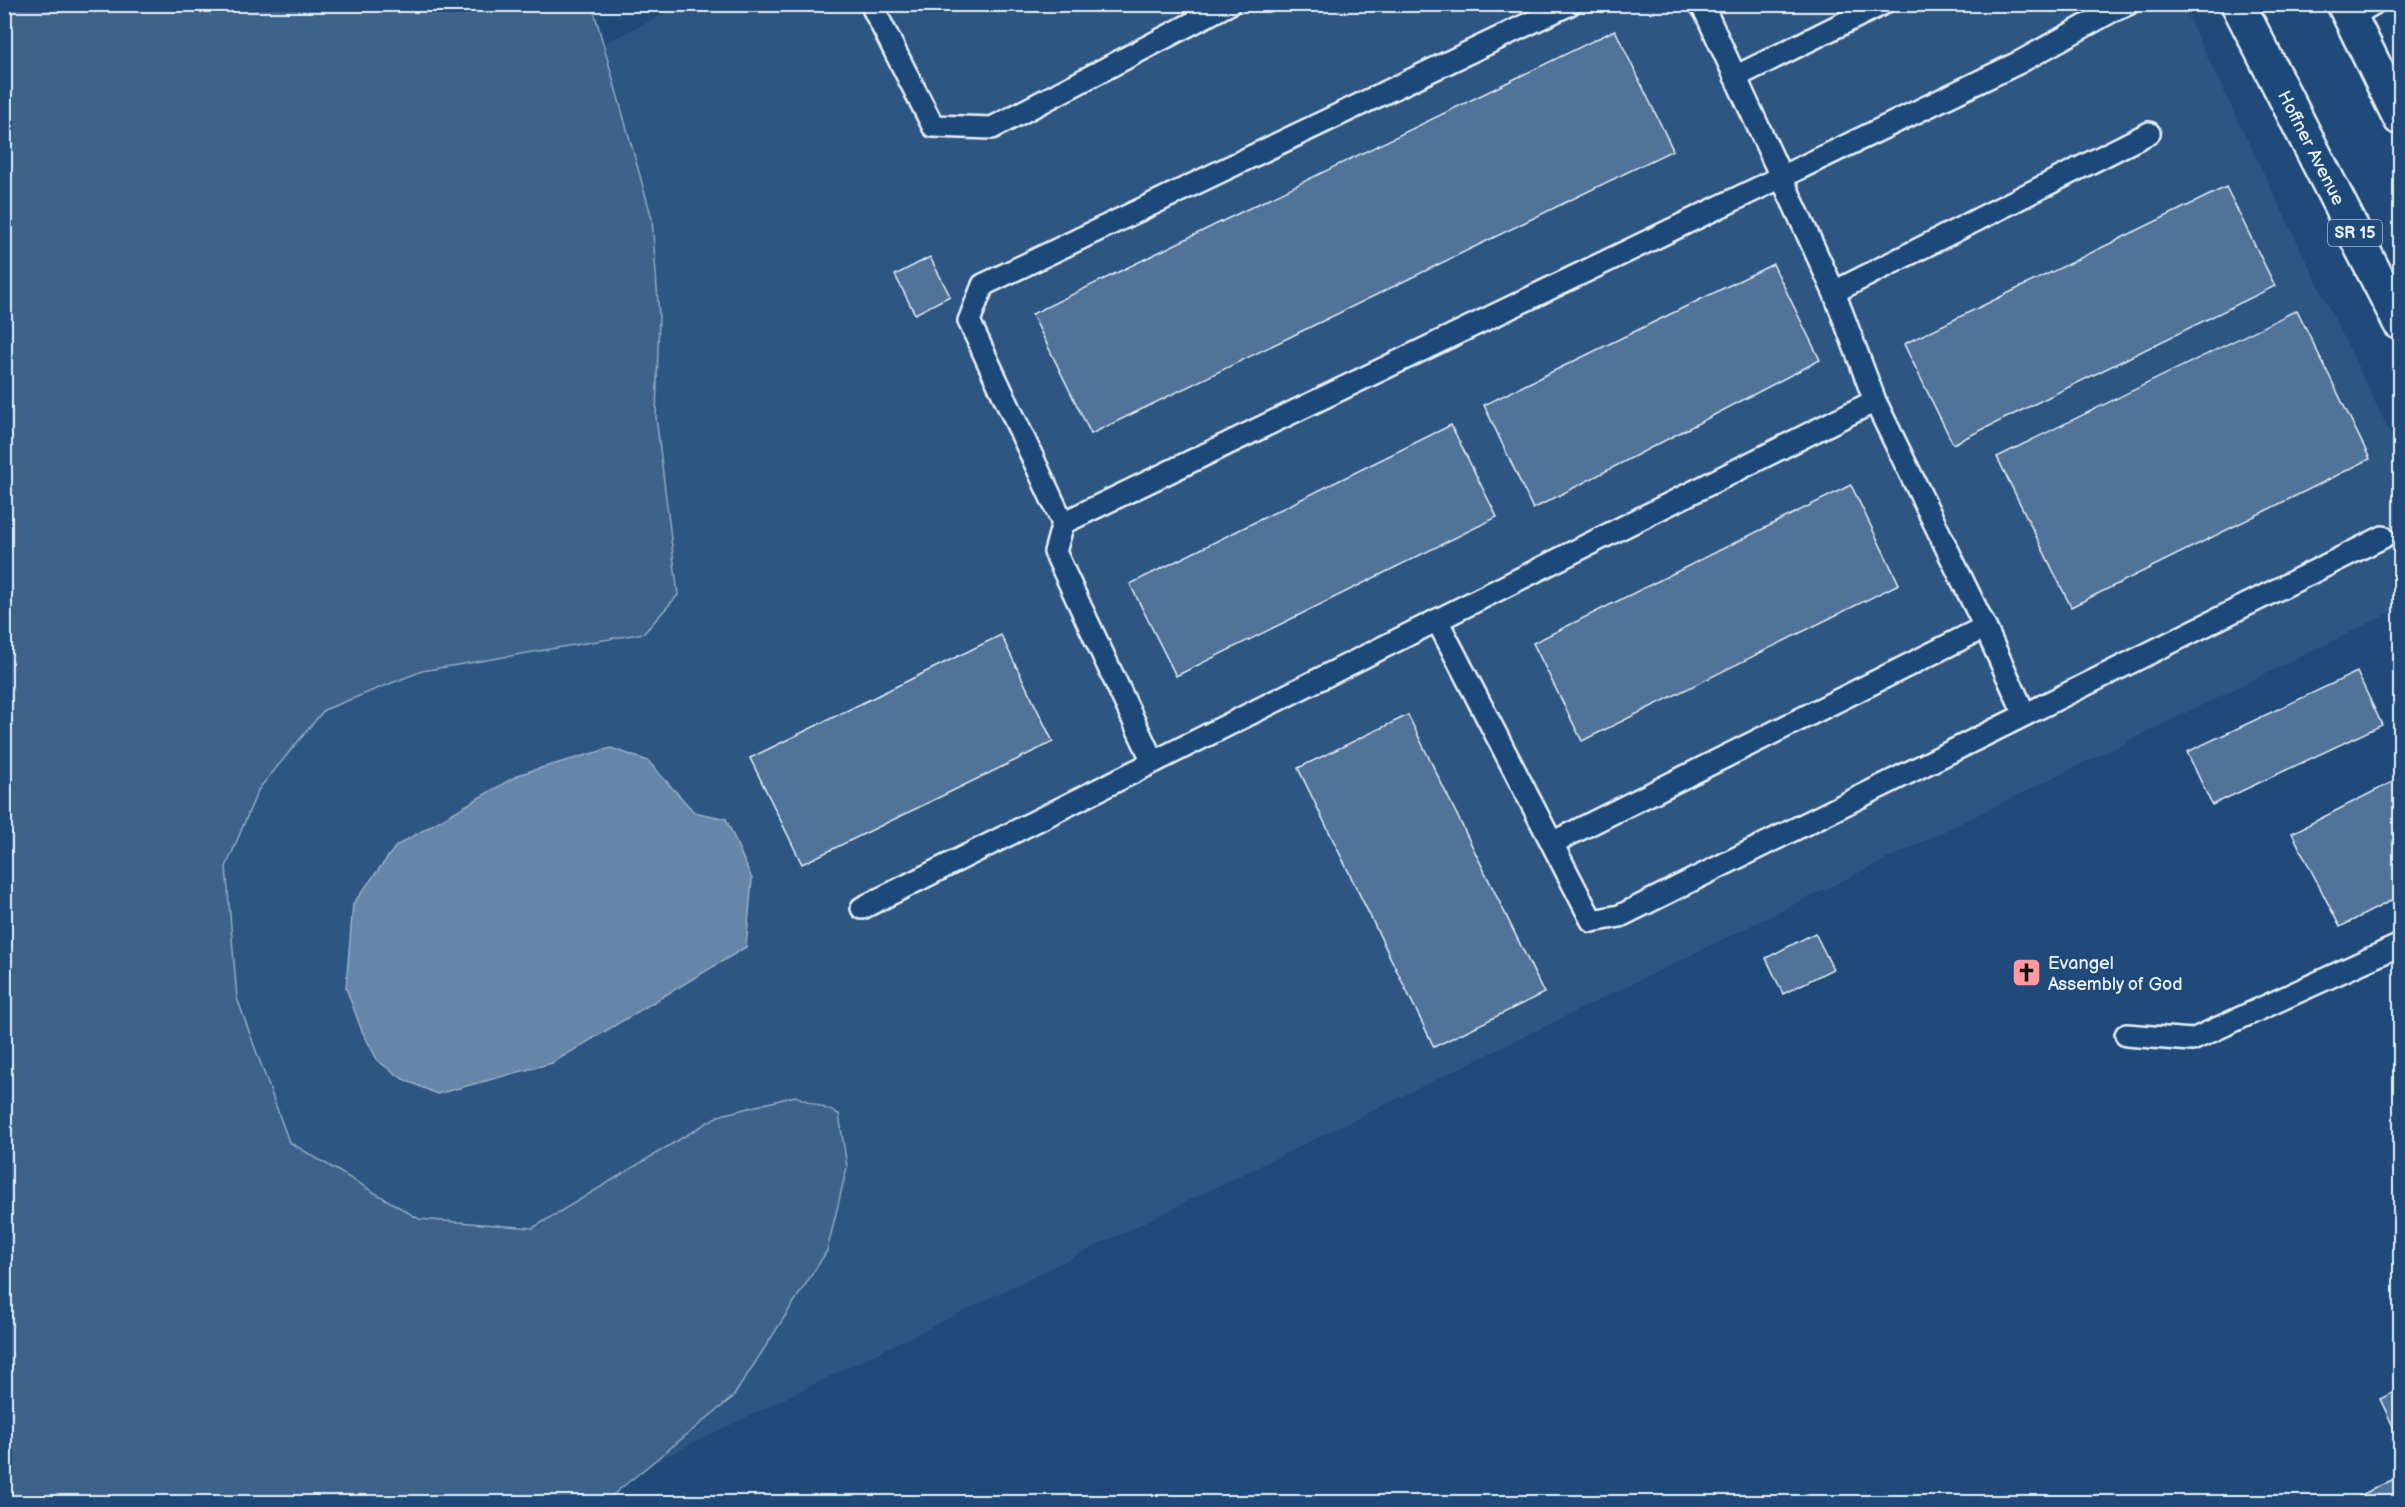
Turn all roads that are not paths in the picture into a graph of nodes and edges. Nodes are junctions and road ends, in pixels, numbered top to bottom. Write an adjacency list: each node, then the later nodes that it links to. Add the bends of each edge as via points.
1 (875, 4): 2 (lane, via 873,8 933,126 992,128)
2 (1228, 4)
3 (1570, 4): 16 (lane, via 982,285 969,321)
4 (1700, 4): 9 (lane)
5 (1882, 4): 9 (lane)
6 (2128, 4): 12 (lane, via 2020,62)
7 (2238, 4): 14 (main road, Hoffner Avenue / SR 15)
8 (2356, 9): 10 (main road)
9 (1735, 77): 12 (lane)
10 (2400, 118)
11 (2149, 133): 13 (lane)
12 (1781, 177): 13 (lane); 16 (lane)
13 (1834, 292): 15 (lane)
14 (2400, 323)
15 (1875, 401): 18 (lane); 19 (lane)
16 (1063, 523): 21 (lane, via 1054,552)
17 (2383, 537): 20 (lane)
18 (1437, 620): 21 (lane); 22 (lane)
19 (1985, 627): 20 (lane); 22 (lane)
20 (2025, 715): 22 (lane, via 1620,916 1592,921)
21 (1153, 762): 23 (lane)
22 (1552, 843)
23 (862, 908)
24 (2400, 945): 25 (lane, via 2192,1040)
25 (2126, 1035)

